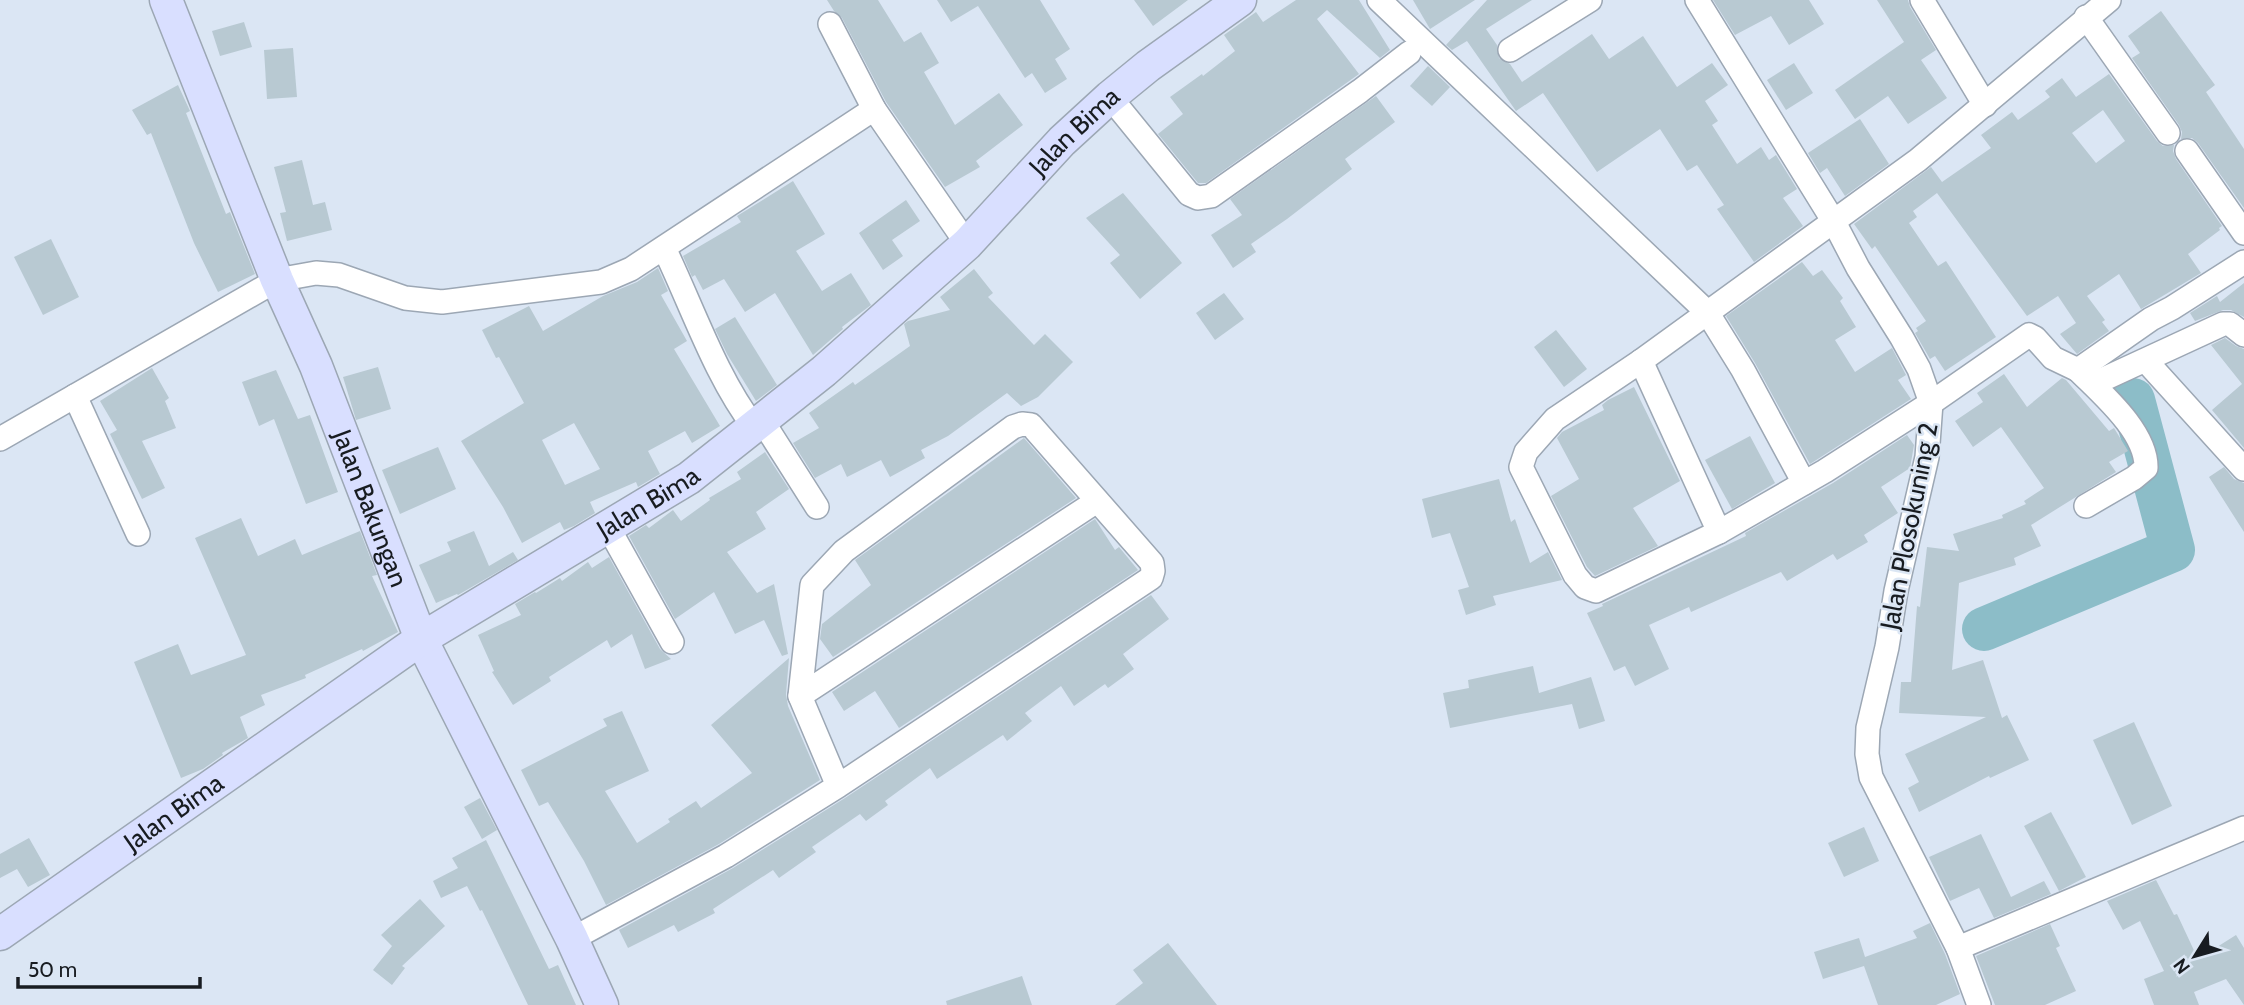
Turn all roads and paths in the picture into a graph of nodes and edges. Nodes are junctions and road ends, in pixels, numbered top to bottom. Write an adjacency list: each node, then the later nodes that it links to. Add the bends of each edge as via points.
1 (166, 0): 22 (street, Jalan Bakungan)
2 (1379, 0): 23 (street)
3 (1590, 0): 10 (street)
4 (1697, 0): 17 (street, Jalan Plosokuning 2)
5 (1922, 0): 13 (street)
6 (2109, 0): 8 (street)
7 (1229, 3): 12 (street, Jalan Bima)
8 (2086, 17): 13 (street); 15 (street)
9 (830, 24): 14 (street)
10 (1510, 50)
11 (1409, 53): 12 (street, via 1211,196 1198,198 1189,194)
12 (1110, 97): 19 (street, Jalan Bima, via 1062,141)
13 (1985, 105): 17 (street)
14 (874, 110): 19 (street); 20 (street)
15 (2168, 133)
16 (2187, 151): 18 (street)
17 (1834, 222): 23 (street); 29 (street, Jalan Plosokuning 2, via 1919,369)
18 (2244, 233)
19 (967, 244): 30 (street, Jalan Bima)
20 (664, 248): 22 (street, via 601,282 442,302 405,298 339,275 316,273); 30 (street, via 724,378 743,412)
21 (2244, 262): 27 (street, via 2145,323)
22 (277, 280): 28 (street); 40 (street, Jalan Bakungan, via 316,366)
23 (1707, 312): 25 (street); 33 (street)
24 (2244, 335): 26 (street, via 2223,324)
25 (1641, 361): 38 (street); 38 (street, via 1555,419 1526,452 1521,467 1575,575 1596,591)
26 (2146, 361): 27 (street); 32 (street)
27 (2086, 377): 29 (street, via 2053,358 2028,335); 35 (street, via 2136,435 2146,468)
28 (75, 396): 31 (street); 39 (street)
29 (1931, 403): 33 (street); 47 (street, Jalan Plosokuning 2, via 1927,457 1867,742 1871,777)
30 (759, 425): 36 (street); 37 (street, Jalan Bima, via 689,478)
31 (0, 439)
32 (2244, 469)
33 (1804, 483): 38 (street)
34 (1097, 501): 42 (street); 42 (street, via 1031,425 1013,428 844,551 812,585); 43 (street, via 1152,563 1151,578)
35 (2086, 506)
36 (817, 507)
37 (608, 527): 40 (street, Jalan Bima); 41 (street)
38 (1719, 533)
39 (138, 534)
40 (421, 639): 45 (street, Jalan Bima); 46 (street, Jalan Bakungan)
41 (672, 642)
42 (800, 696): 43 (street)
43 (838, 786): 46 (street, via 726,856)
44 (2244, 828): 47 (street)
45 (0, 934)
46 (572, 939): 48 (street, Jalan Bakungan)
47 (1958, 948): 49 (street, Jalan Plosokuning 2)
48 (602, 1005)
49 (1979, 1005)

